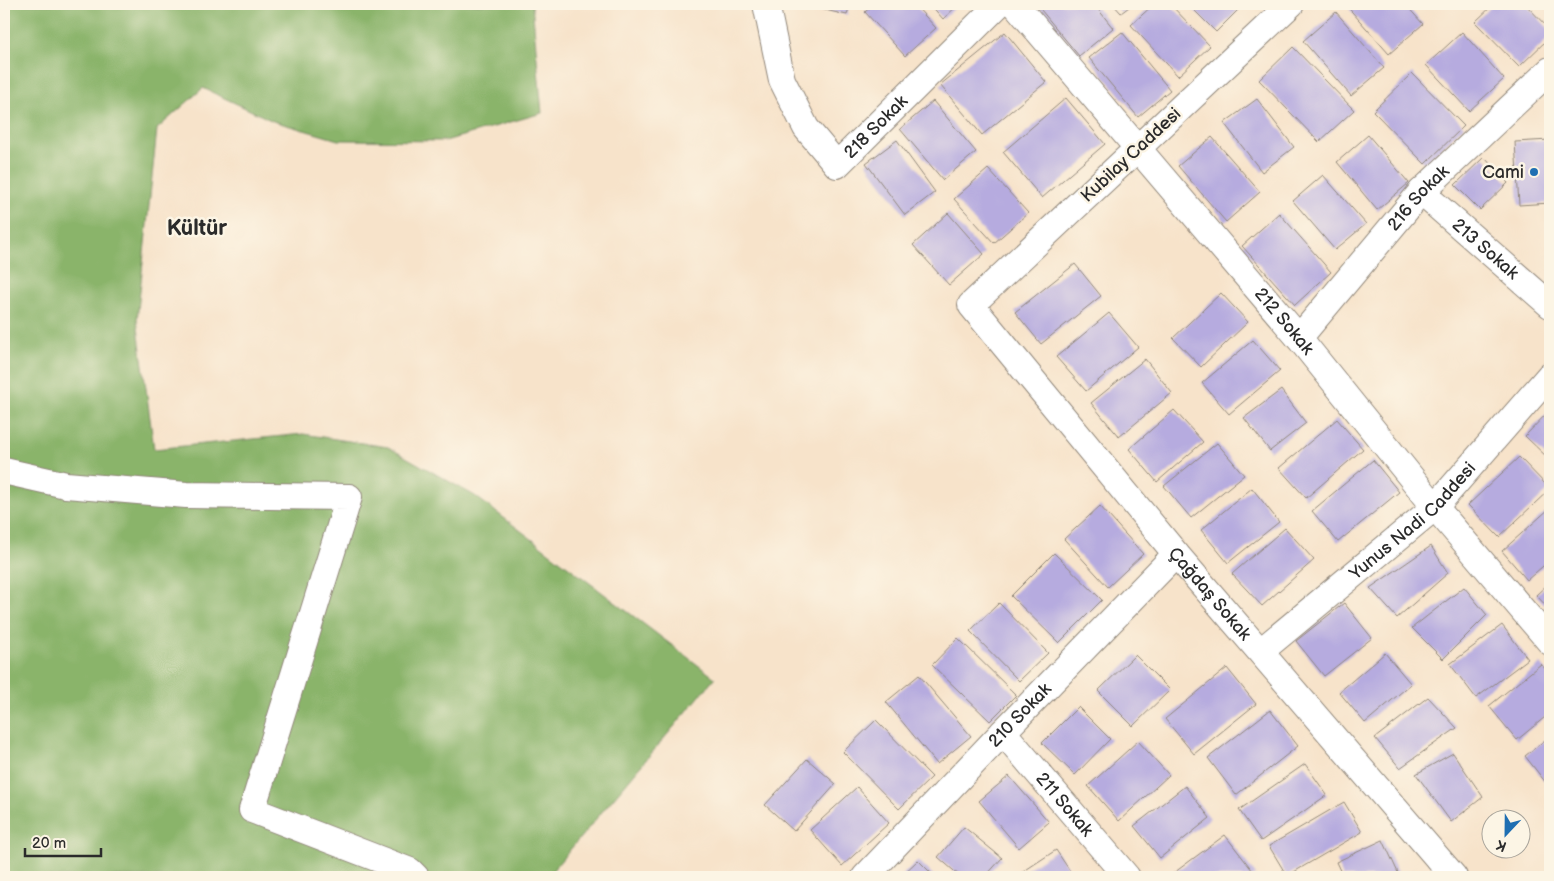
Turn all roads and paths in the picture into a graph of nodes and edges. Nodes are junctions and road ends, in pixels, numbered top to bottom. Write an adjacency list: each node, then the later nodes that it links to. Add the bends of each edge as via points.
1 (766, 4): 2 (street, 218 Sokak, via 782,80 806,128 837,165)
2 (999, 4)
3 (1015, 4): 6 (street, 212 Sokak)
4 (1291, 4): 6 (street, Kubilay Caddesi)
5 (1550, 70): 7 (street, 216 Sokak)
6 (1138, 149): 9 (street, Kubilay Caddesi); 10 (street, 212 Sokak)
7 (1421, 192): 8 (street, 213 Sokak); 10 (street, 216 Sokak)
8 (1550, 305)
9 (971, 306): 14 (street, Çağdaş Sokak)
10 (1299, 338): 13 (street, 212 Sokak)
11 (1550, 375): 13 (street, Yunus Nadi Caddesi)
12 (4, 471): 18 (street, via 66,485 186,496 349,497 252,810 410,871)
13 (1435, 507): 15 (street, 212 Sokak); 16 (street, Yunus Nadi Caddesi)
14 (1176, 554): 16 (street, Çağdaş Sokak); 17 (street, 210 Sokak)
15 (1550, 642)
16 (1261, 651): 21 (street, Çağdaş Sokak)
17 (1003, 732): 19 (street, 210 Sokak); 20 (street, 211 Sokak)
18 (416, 877)
19 (865, 877)
20 (1127, 877)
21 (1454, 877)

